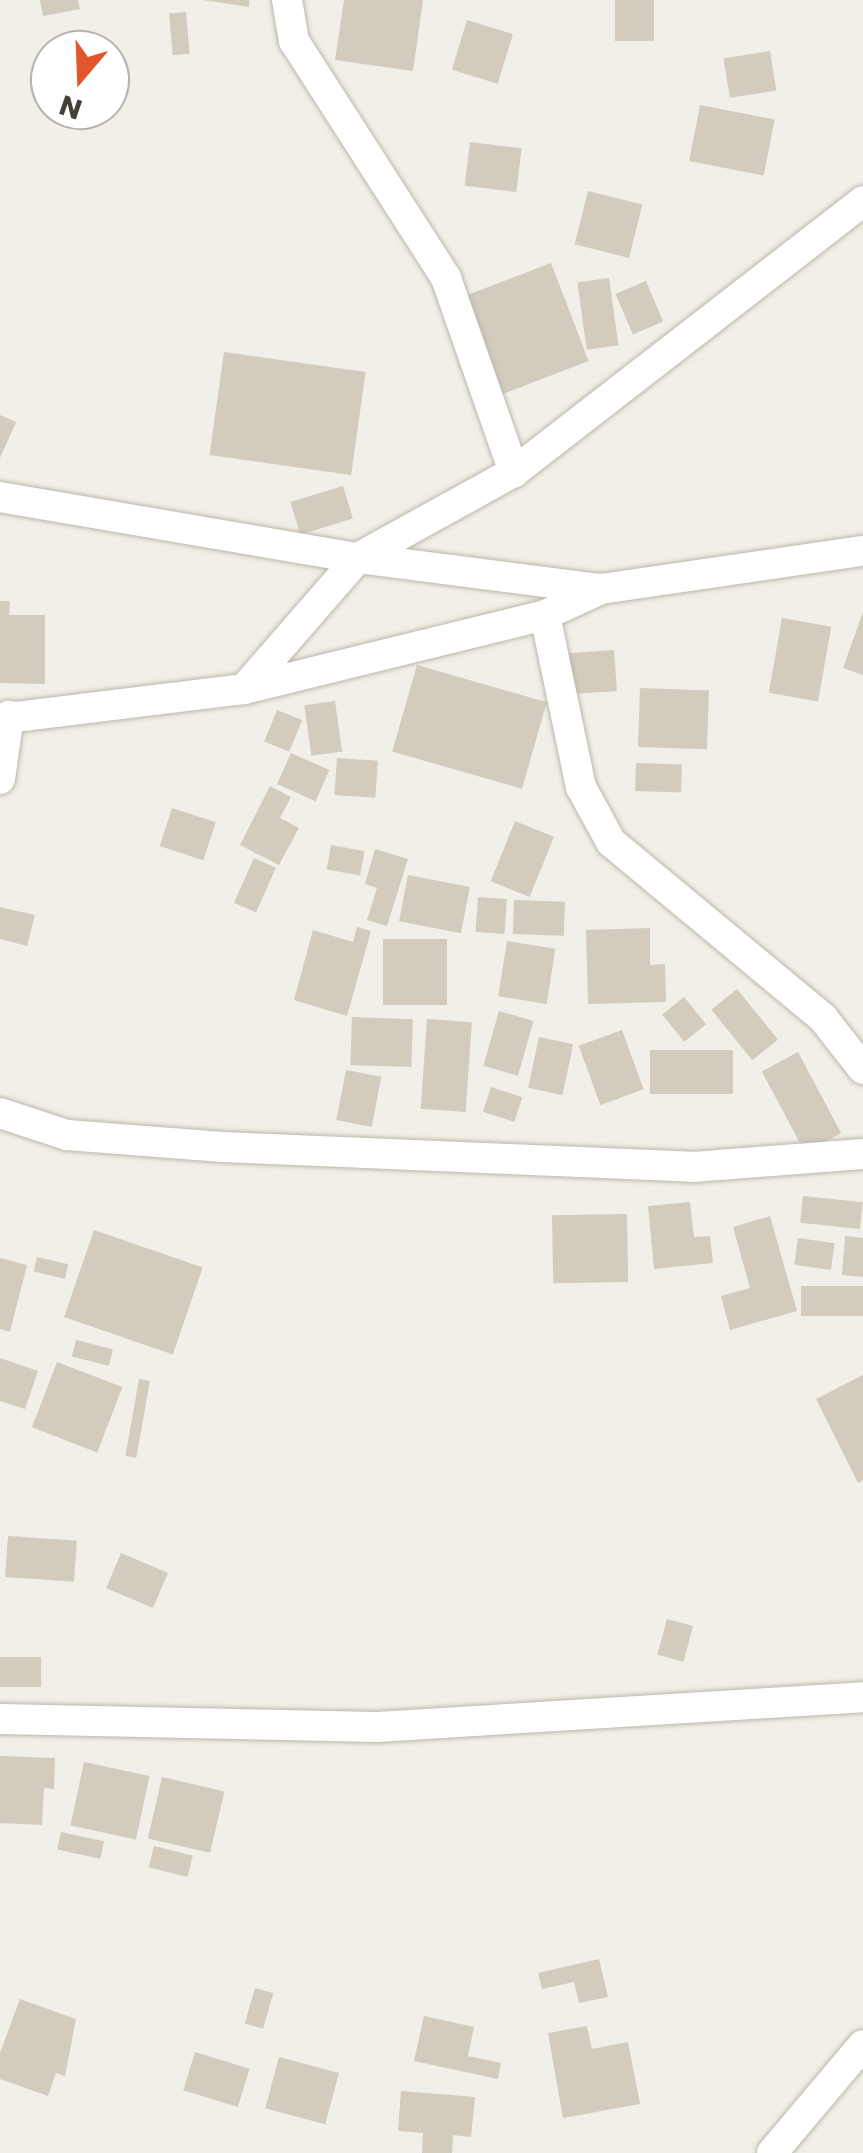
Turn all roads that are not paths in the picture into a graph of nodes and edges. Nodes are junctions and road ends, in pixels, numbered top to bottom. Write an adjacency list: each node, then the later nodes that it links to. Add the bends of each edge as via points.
1 (287, 0): 3 (street, via 294,41 446,278)
2 (863, 201): 3 (street)
3 (514, 472): 6 (street)
4 (0, 497): 6 (street)
5 (863, 551): 7 (street)
6 (358, 558): 7 (street); 9 (street)
7 (601, 589): 8 (street)
8 (546, 615): 9 (street); 12 (street, via 581,787 611,842 823,1018)
9 (244, 688): 10 (street)
10 (5, 718): 11 (street)
11 (0, 779)
12 (863, 1069)
13 (0, 1112): 14 (street, via 67,1135 242,1148 693,1166)
14 (863, 1154)
15 (863, 1697): 16 (street, via 378,1727)
16 (0, 1719)
17 (863, 2045): 18 (street)
18 (772, 2153)

